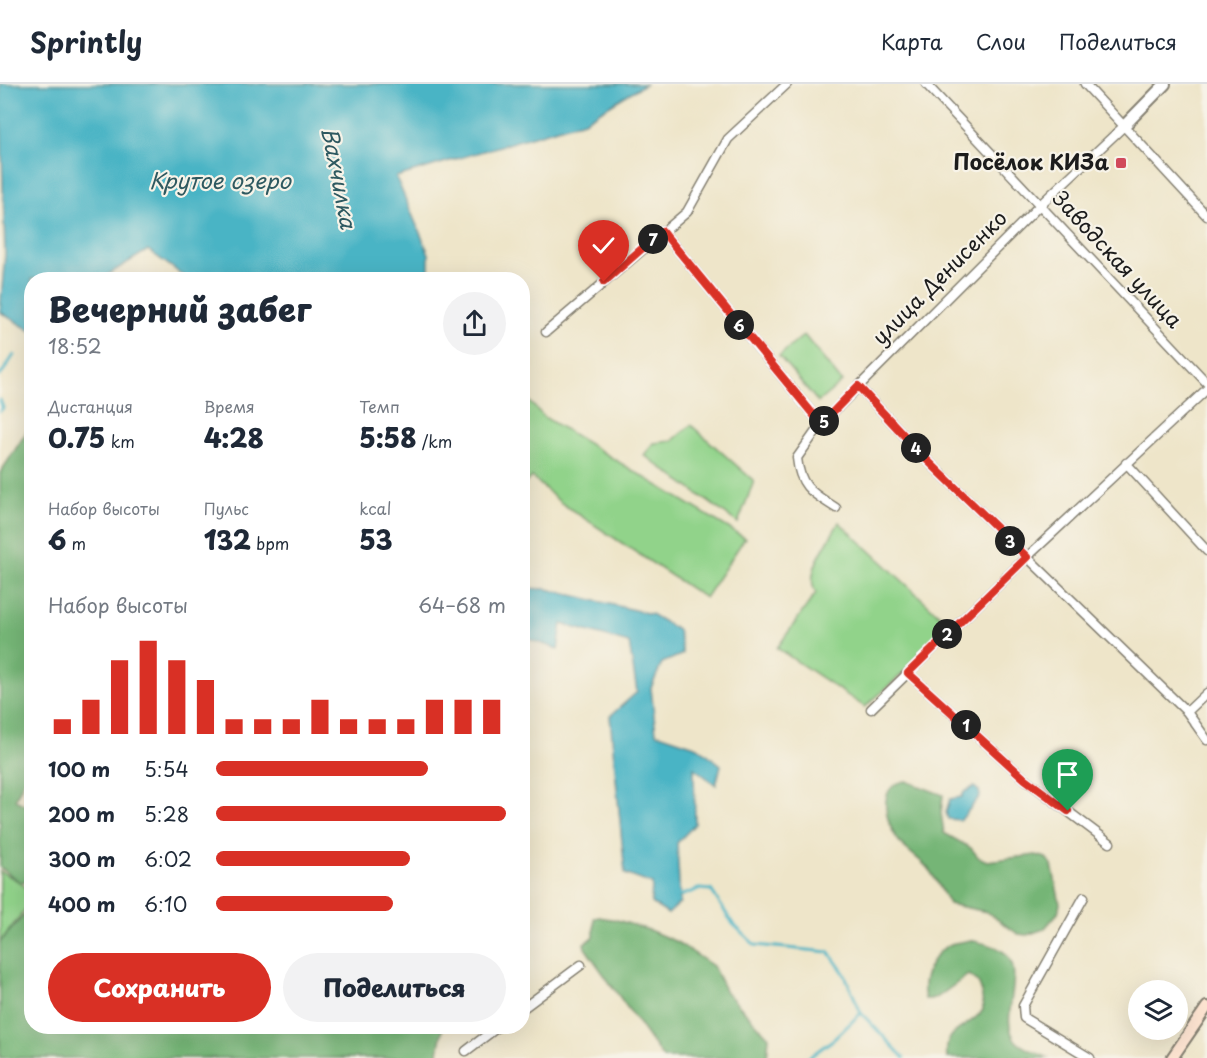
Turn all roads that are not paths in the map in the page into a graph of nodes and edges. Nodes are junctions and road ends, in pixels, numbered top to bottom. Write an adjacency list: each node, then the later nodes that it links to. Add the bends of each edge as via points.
1 (787, 84): 8 (street, via 728,139 687,212)
2 (926, 84): 6 (street, Заводская улица)
3 (1085, 84): 5 (street)
4 (1166, 84): 5 (street, улица Денисенко)
5 (1124, 126): 6 (street, улица Денисенко); 7 (street)
6 (1041, 204): 10 (street, Заводская улица); 11 (street, улица Денисенко)
7 (1207, 216)
8 (662, 231): 9 (street); 13 (street)
9 (546, 332)
10 (1207, 382)
11 (858, 386): 13 (street, улица Денисенко); 17 (street)
12 (1207, 389): 14 (street)
13 (821, 424): 15 (street, улица Денисенко, via 797,458 799,477)
14 (1126, 463): 16 (street); 17 (street)
15 (836, 508)
16 (1207, 551)
17 (1027, 557): 18 (street); 21 (street)
18 (908, 673): 20 (street); 23 (street, via 1025,779)
19 (1207, 693): 21 (street)
20 (871, 709)
21 (1187, 712): 22 (street)
22 (1207, 740)
23 (1110, 843)
24 (1084, 897): 30 (street, via 1023,1006 1024,1018)
25 (580, 965): 26 (street)
26 (530, 1003)
27 (1207, 1007): 31 (main road)
28 (488, 1034): 29 (street)
29 (466, 1051)
30 (1090, 1058)
31 (1172, 1058)

